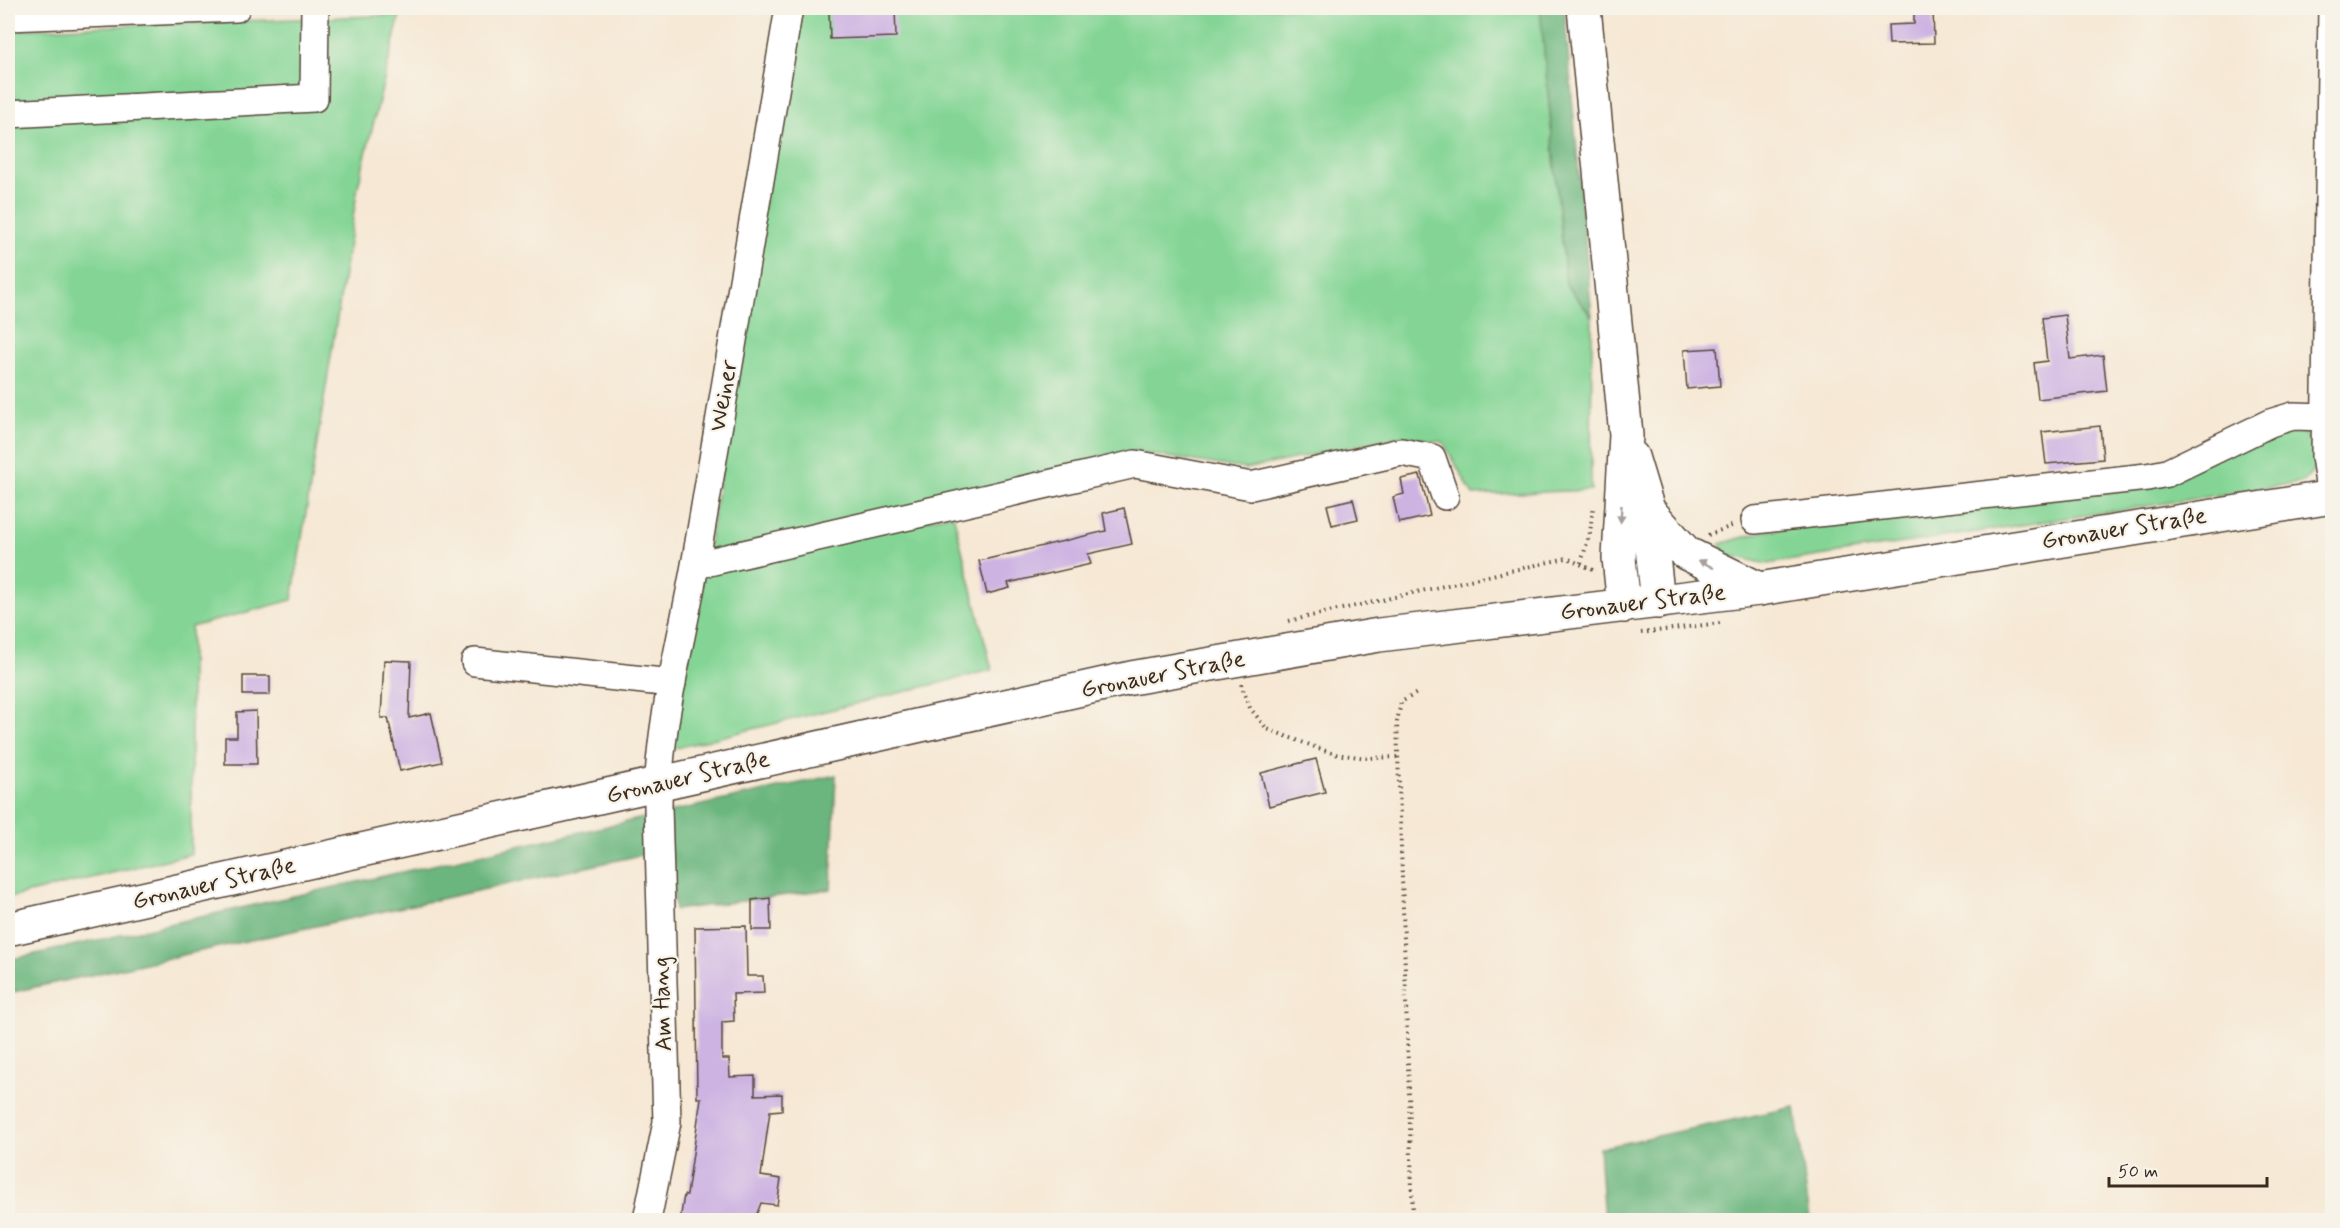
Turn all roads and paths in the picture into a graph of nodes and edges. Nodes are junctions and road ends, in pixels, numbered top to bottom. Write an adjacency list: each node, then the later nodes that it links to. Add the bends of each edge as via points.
1 (236, 8): 6 (street)
2 (315, 8): 7 (street, via 314,99)
3 (789, 8): 14 (street, Weiner)
4 (1584, 8): 9 (main road)
5 (2332, 8): 8 (street)
6 (8, 17)
7 (8, 114)
8 (2327, 417): 11 (street, via 2325,456); 13 (street, via 2293,416 2270,423 2167,473 2147,477)
9 (1626, 435): 12 (main road); 17 (main road, one-way to 17, via 1618,558)
10 (1445, 496): 14 (street, via 1432,458 1401,453 1251,486 1135,464)
11 (2332, 497): 15 (main road, Gronauer Straße)
12 (1648, 510): 15 (main road, one-way to 12, via 1686,553); 16 (main road)
13 (1755, 520)
14 (696, 565): 21 (street, Weiner)
15 (1759, 589): 16 (main road, Gronauer Straße)
16 (1658, 602): 17 (main road, Gronauer Straße)
17 (1627, 620): 18 (path); 26 (main road, Gronauer Straße, via 1379,635 1131,678)
18 (1721, 623)
19 (475, 662): 21 (street)
20 (1251, 681): 22 (path)
21 (672, 683): 26 (street, Weiner)
22 (1241, 683): 23 (path); 25 (path, via 1250,708 1267,729 1334,754)
23 (1229, 685)
24 (1419, 692): 25 (path, via 1401,702)
25 (1398, 757): 29 (path)
26 (658, 785): 27 (main road, Gronauer Straße); 28 (street, Am Hang, via 667,1122)
27 (8, 929)
28 (647, 1221)
29 (1413, 1221)

